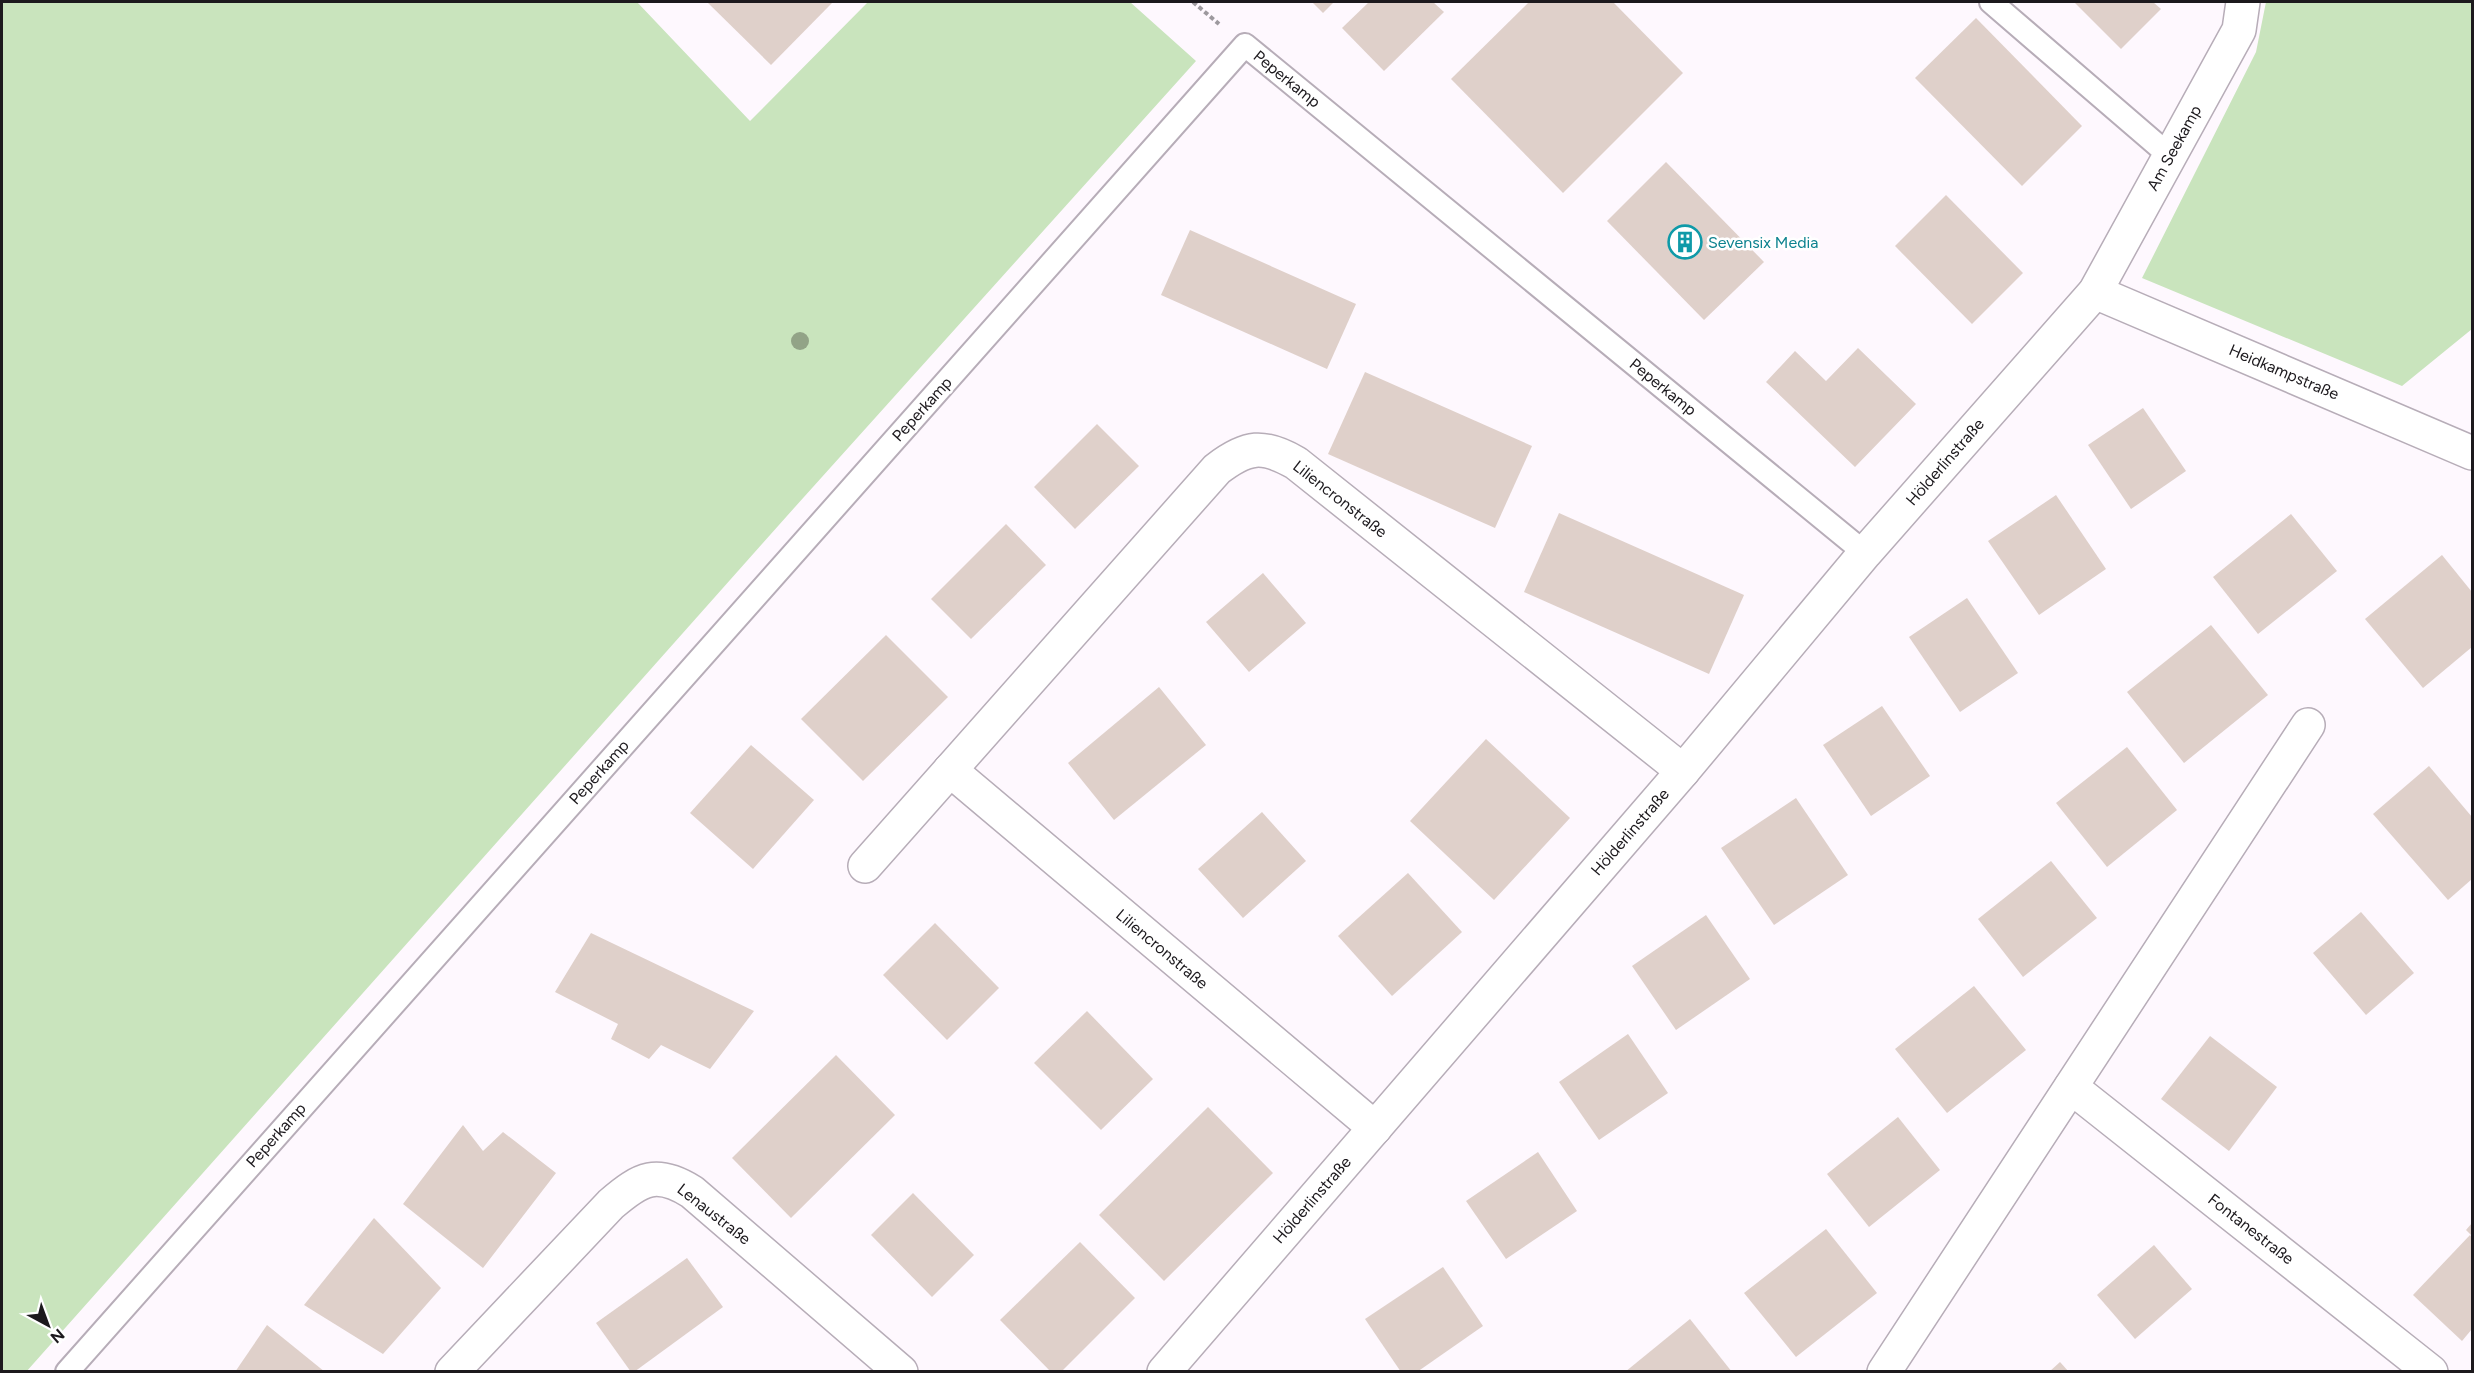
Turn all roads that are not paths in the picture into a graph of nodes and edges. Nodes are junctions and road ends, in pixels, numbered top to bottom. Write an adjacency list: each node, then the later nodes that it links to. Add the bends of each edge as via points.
1 (1991, 2): 3 (lane)
2 (2242, 2): 3 (street, Am Seekamp, via 2239,30)
3 (2170, 156): 4 (street, Am Seekamp)
4 (2095, 292): 5 (street, Heidkampstraße); 6 (street, Hölderlinstraße)
5 (2472, 453)
6 (1865, 553): 9 (street, Hölderlinstraße); 13 (lane, Peperkamp, via 1245,45)
7 (2308, 725): 11 (street)
8 (950, 770): 9 (street, Liliencronstraße, via 1217,469 1247,451 1263,448 1296,463); 10 (street, Liliencronstraße); 12 (street, Liliencronstraße)
9 (1683, 771): 12 (street, Hölderlinstraße)
10 (865, 866)
11 (2071, 1087): 17 (street); 18 (street, Fontanestraße)
12 (1375, 1128): 16 (street, Hölderlinstraße)
13 (67, 1371)
14 (452, 1371): 15 (street, Lenaustraße, via 611,1204 644,1182 661,1178 692,1192)
15 (901, 1371)
16 (1164, 1371)
17 (1884, 1371)
18 (2431, 1371)

